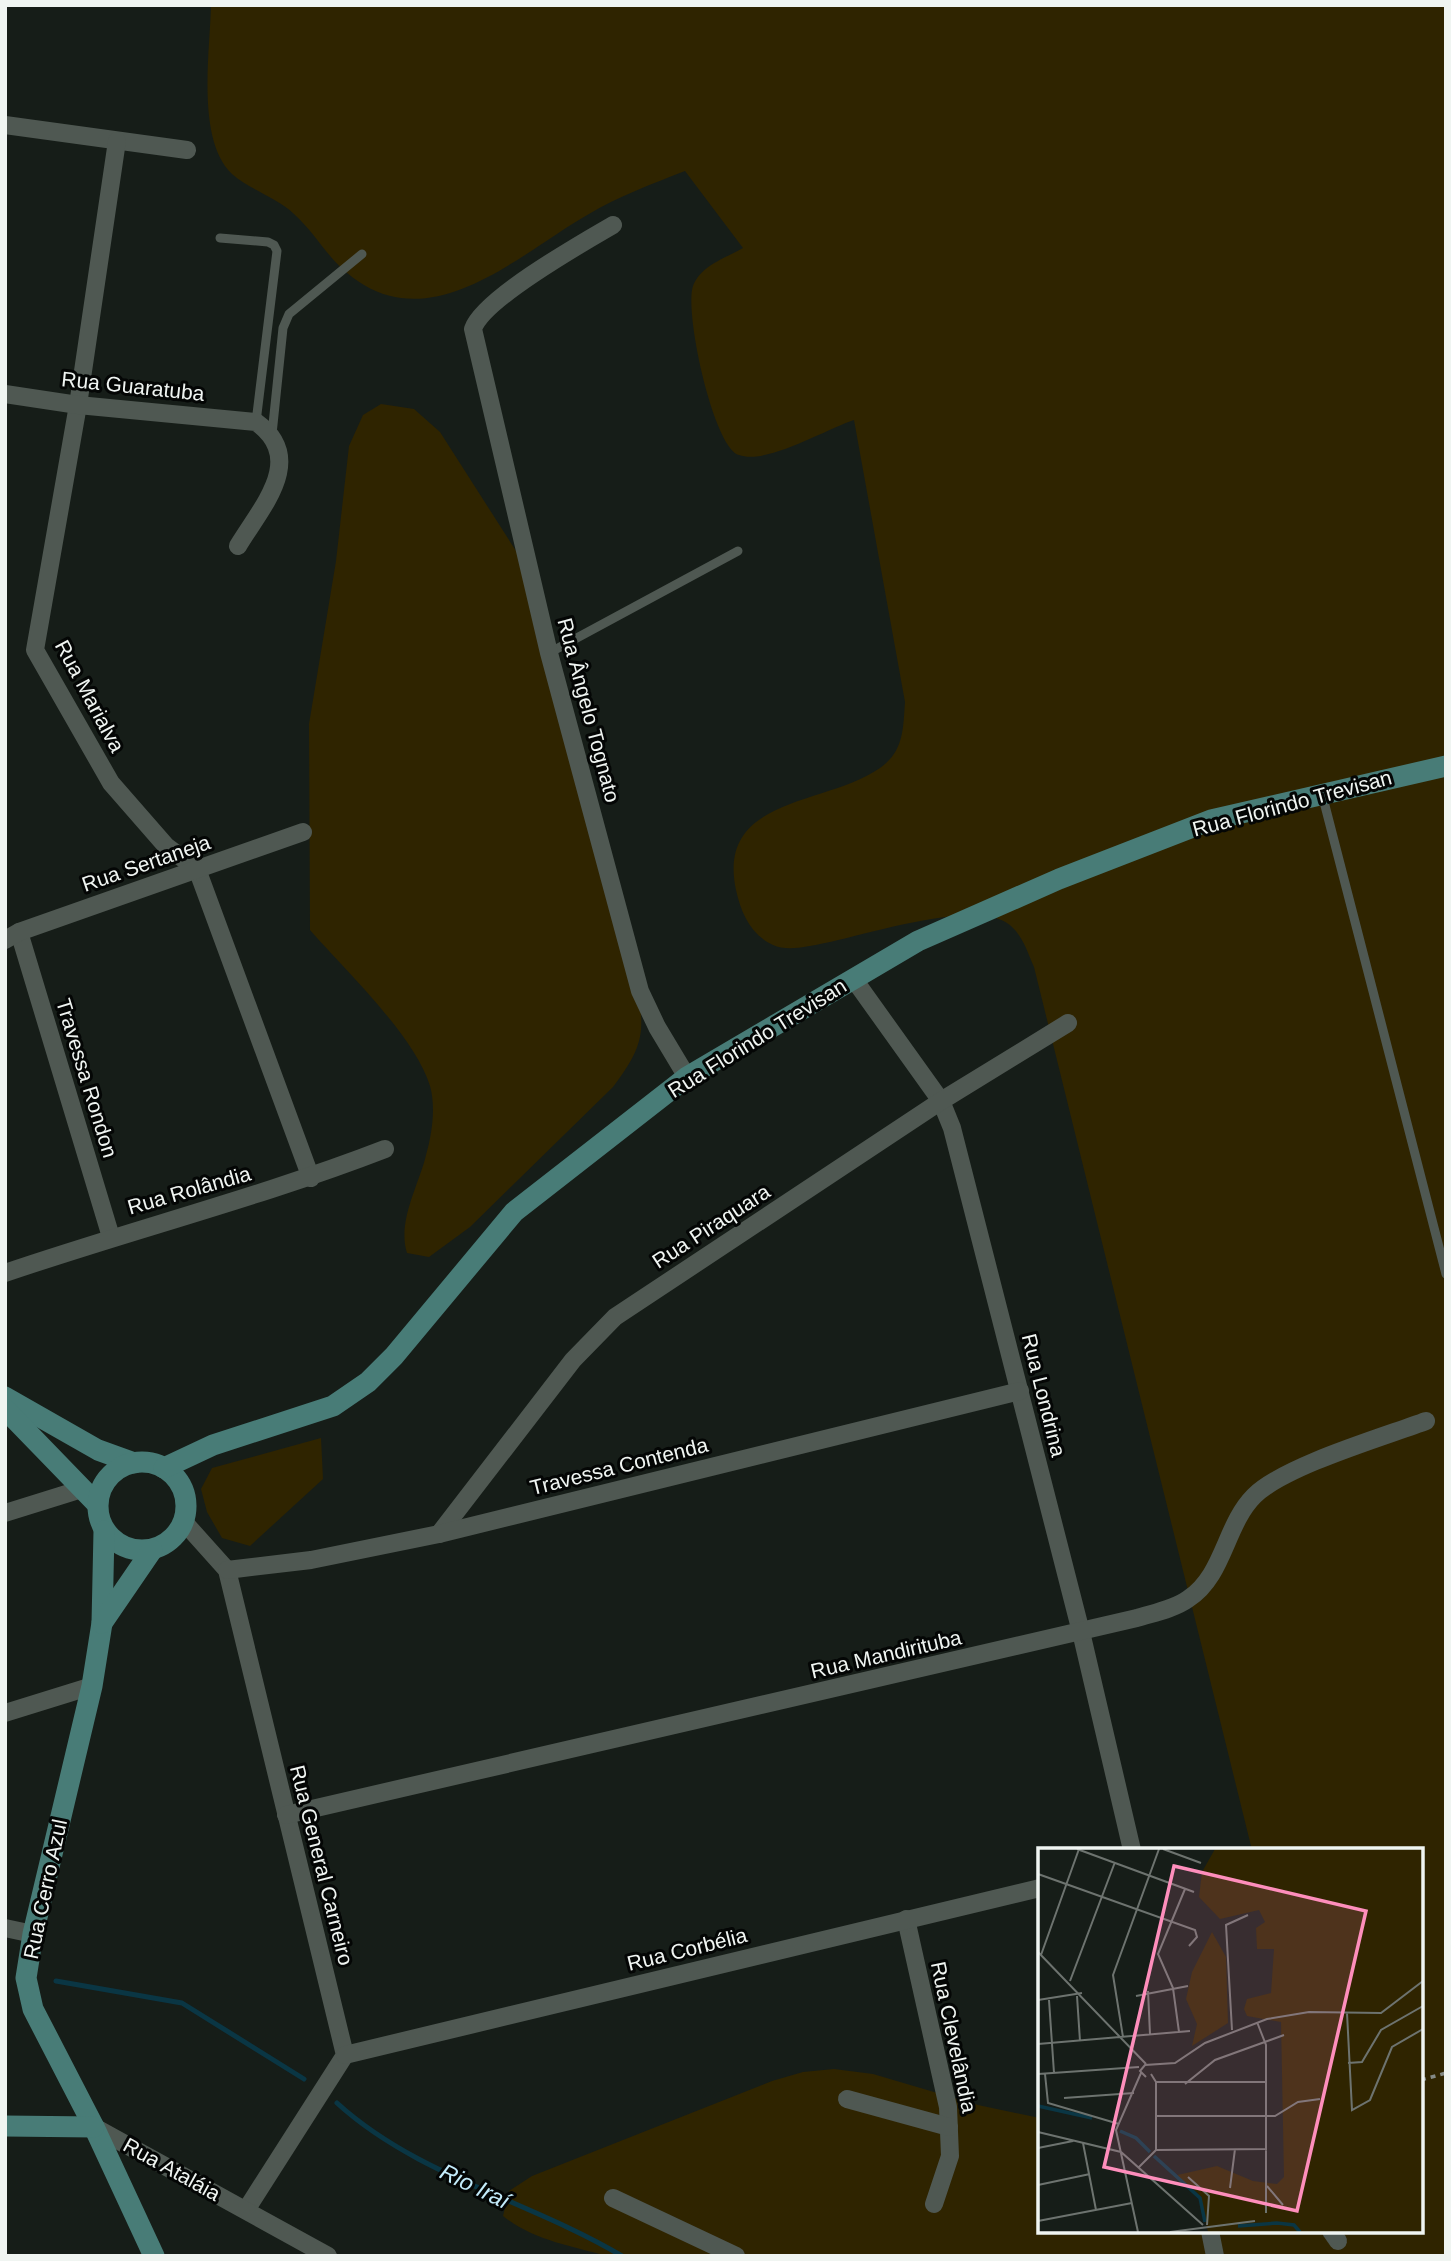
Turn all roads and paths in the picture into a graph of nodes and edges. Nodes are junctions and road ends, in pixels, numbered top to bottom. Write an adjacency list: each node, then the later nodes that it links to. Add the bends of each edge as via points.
1 (5, 125): 2 (street)
2 (117, 141): 3 (street); 8 (street, Rua Marialva)
3 (187, 150)
4 (613, 225): 13 (street, Rua Ângelo Tognato, via 556,259 480,315 473,329)
5 (220, 238): 9 (lane, via 268,242 276,251)
6 (362, 254): 10 (lane, via 289,314 283,328)
7 (5, 394): 8 (street, Rua Guaratuba)
8 (78, 405): 9 (street, Rua Guaratuba); 17 (street, Rua Marialva, via 35,650 111,783 166,846)
9 (256, 422): 10 (street)
10 (272, 434): 11 (street, via 280,448 281,468)
11 (238, 546)
12 (738, 551): 13 (lane)
13 (549, 653): 21 (street, Rua Ângelo Tognato, via 640,991)
14 (1446, 765): 15 (street, Rua Florindo Trevisan)
15 (1321, 793): 19 (street, Rua Florindo Trevisan, via 1211,820 1059,879 918,941); 27 (lane)
16 (303, 832): 17 (street, Rua Sertaneja)
17 (197, 869): 18 (street, Rua Sertaneja); 24 (street)
18 (12, 936): 25 (street, Travessa Rondon)
19 (853, 978): 21 (street, Rua Florindo Trevisan); 22 (street, Rua Londrina)
20 (1068, 1023): 22 (street, Rua Piraquara)
21 (687, 1077): 35 (street, Rua Florindo Trevisan, via 514,1212 368,1382 333,1406 213,1445)
22 (941, 1101): 28 (street, Rua Londrina, via 952,1128); 40 (street, Rua Piraquara, via 615,1317 573,1360)
23 (385, 1149): 24 (street, Rua Rolândia)
24 (311, 1178): 25 (street, Rua Rolândia)
25 (111, 1237): 26 (street, Rua Rolândia)
26 (5, 1273)
27 (1446, 1274)
28 (1020, 1391): 40 (street, Travessa Contenda); 44 (street, Rua Londrina)
29 (5, 1396): 32 (street)
30 (5, 1409): 33 (street)
31 (1426, 1420): 44 (street, Rua Mandirituba, via 1278,1477 1240,1512 1215,1569 1188,1599 1137,1619)
32 (66, 1432): 33 (street); 34 (street)
33 (51, 1457): 36 (street)
34 (134, 1463): 35 (street); 36 (street, via 120,1467)
35 (164, 1468): 38 (street, via 181,1486 187,1510)
36 (89, 1497): 37 (street); 39 (street, Rua Cerro Azul)
37 (5, 1513)
38 (184, 1522): 41 (street, Rua Cerro Azul, via 166,1545); 42 (street, Rua General Carneiro)
39 (104, 1531): 41 (street, via 125,1548); 43 (street, Rua Cerro Azul)
40 (439, 1534): 42 (street, Travessa Contenda, via 311,1560)
41 (152, 1550): 43 (street, Rua Cerro Azul)
42 (227, 1570): 47 (street, Rua General Carneiro)
43 (102, 1623): 45 (street, Rua Cerro Azul)
44 (1081, 1632): 47 (street, Rua Mandirituba); 48 (street, Rua Londrina)
45 (92, 1686): 46 (street); 52 (street, Rua Cerro Azul)
46 (5, 1713)
47 (286, 1815): 53 (street, Rua General Carneiro)
48 (1132, 1848)
49 (1038, 1888): 50 (street, Rua Corbélia)
50 (906, 1919): 53 (street, Rua Corbélia); 59 (street, Rua Clevelândia)
51 (5, 1928): 52 (street)
52 (33, 1934): 58 (street, Rua Cerro Azul, via 26,1978 33,2009)
53 (345, 2055): 62 (street)
54 (1446, 2073): 55 (path)
55 (1423, 2079)
56 (847, 2099): 59 (street)
57 (5, 2126): 58 (street, Rua Ataláia)
58 (94, 2127): 62 (street, Rua Ataláia); 64 (street, Rua Cerro Azul)
59 (949, 2127): 61 (street, Rua Clevelândia, via 950,2155)
60 (613, 2197): 66 (street)
61 (934, 2204)
62 (246, 2210): 65 (street, Rua Ataláia)
63 (1210, 2233): 67 (street)
64 (154, 2256)
65 (328, 2256)
66 (736, 2256)
67 (1214, 2256)

